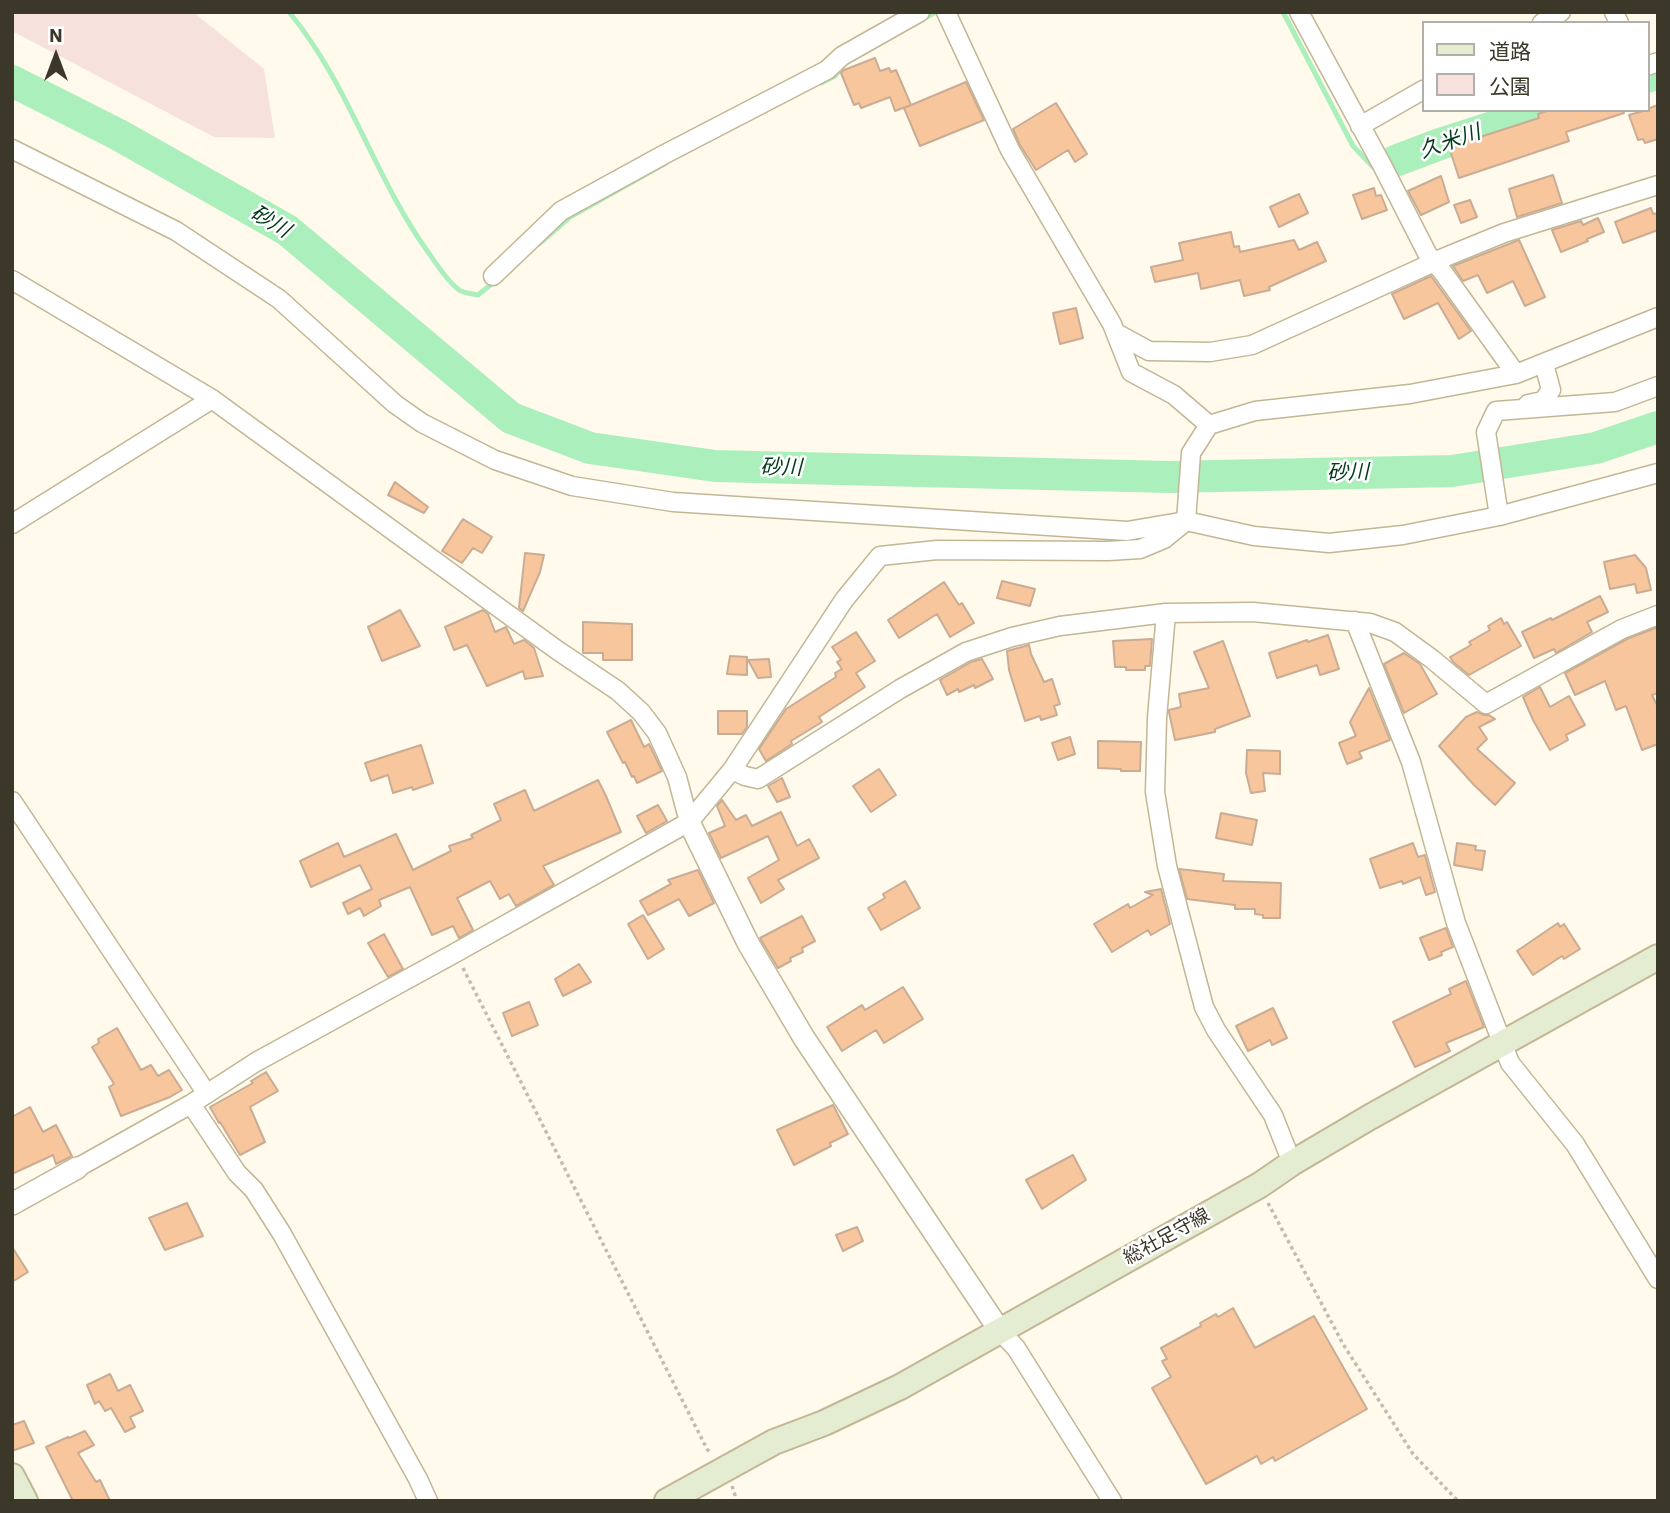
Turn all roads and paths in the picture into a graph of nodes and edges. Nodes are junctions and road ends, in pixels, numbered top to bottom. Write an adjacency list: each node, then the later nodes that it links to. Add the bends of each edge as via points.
1 (920, 12): 11 (street, via 842,56 828,69 561,211)
2 (946, 12): 14 (street, via 1010,150)
3 (1298, 12): 7 (street)
4 (1561, 12): 5 (street)
5 (1545, 21)
6 (1422, 91): 7 (street)
7 (1360, 126): 10 (street)
8 (12, 149): 22 (street, via 176,230 279,299 422,423 495,460 559,481 673,502 1127,531)
9 (1658, 185): 10 (street, via 1504,233)
10 (1435, 262): 14 (street, via 1252,345 1210,352 1149,351); 16 (street)
11 (493, 276)
12 (12, 280): 18 (street)
13 (1658, 317): 15 (street)
14 (1116, 333): 20 (street, via 1131,372 1174,395)
15 (1544, 364): 16 (street); 19 (street, via 1551,390 1543,401)
16 (1516, 374): 20 (street, via 1410,394 1255,411)
17 (1658, 386): 19 (street, via 1615,402)
18 (212, 399): 24 (street); 30 (street, via 618,691 657,733 677,777)
19 (1496, 411): 23 (street, via 1486,432)
20 (1209, 425): 22 (street, via 1191,453)
21 (1658, 473): 23 (street)
22 (1187, 514): 23 (street, via 1254,536 1329,543 1403,535); 28 (street, via 1164,539 1140,549 937,550 880,556 844,600)
23 (1499, 516)
24 (12, 524)
25 (1166, 613): 27 (street, via 1253,612); 28 (street, via 1060,626 966,652 758,779); 36 (street, via 1155,792 1167,866 1204,1007 1273,1115)
26 (1658, 615): 27 (street, via 1622,629 1486,704 1395,632)
27 (1355, 621): 33 (street, via 1411,762 1456,923)
28 (732, 770): 30 (street)
29 (12, 801): 34 (street)
30 (689, 822): 31 (street); 41 (street, via 748,943 804,1038)
31 (455, 953): 34 (street, via 256,1062); 42 (path, via 707,1449)
32 (1658, 957): 33 (main road, 総社足守線)
33 (1503, 1042): 36 (main road, 総社足守線); 40 (street, via 1510,1063 1575,1144)
34 (207, 1094): 35 (street)
35 (191, 1104): 37 (street); 45 (street, via 282,1234)
36 (1292, 1163): 38 (main road, 総社足守線)
37 (77, 1168): 39 (street)
38 (1260, 1185): 41 (main road, 総社足守線); 49 (path, via 1343,1344 1413,1454)
39 (12, 1204)
40 (1658, 1279)
41 (1000, 1331): 42 (main road, 総社足守線, via 900,1387); 48 (street, via 1016,1348)
42 (725, 1468): 46 (main road, 総社足守線); 47 (path)
43 (12, 1476): 44 (main road)
44 (25, 1501)
45 (428, 1501)
46 (667, 1501)
47 (737, 1501)
48 (1112, 1501)
49 (1458, 1501)

